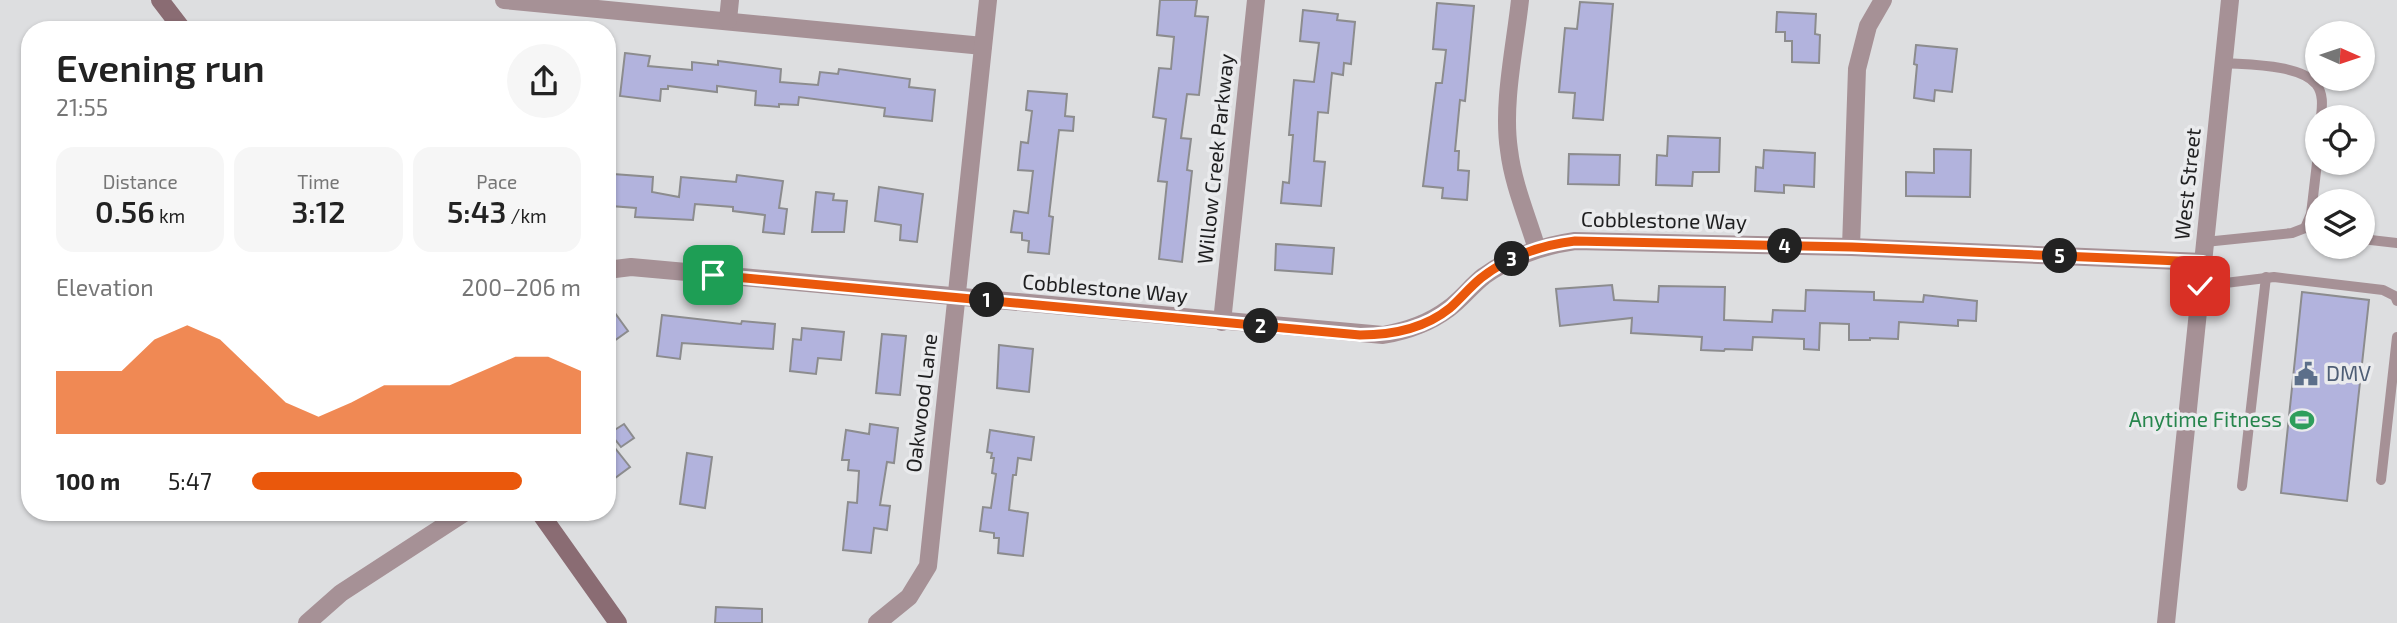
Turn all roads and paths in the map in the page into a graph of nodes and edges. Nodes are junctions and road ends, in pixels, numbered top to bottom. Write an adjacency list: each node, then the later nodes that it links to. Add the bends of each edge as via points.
1 (160, 0): 10 (main road)
2 (504, 0): 9 (street)
3 (730, 0): 9 (street)
4 (988, 0): 11 (street, Oakwood Lane)
5 (1256, 0): 26 (street, Willow Creek Parkway)
6 (1520, 0): 19 (street, via 1508,147)
7 (1883, 0): 18 (street, via 1868,26 1857,69)
8 (2230, 0): 12 (street, West Street)
9 (728, 20): 11 (street)
10 (176, 21)
11 (983, 46): 24 (street, Oakwood Lane)
12 (2224, 63): 13 (lane, via 2277,67 2300,74 2316,84); 16 (street, West Street)
13 (2322, 105)
14 (2305, 228): 16 (lane)
15 (2375, 240): 17 (lane)
16 (2205, 242): 20 (street, West Street)
17 (2397, 243)
18 (1852, 247): 19 (street, Cobblestone Way, via 1584,241); 20 (street, Cobblestone Way)
19 (1536, 248): 26 (street, Cobblestone Way, via 1482,278 1426,323 1405,331 1360,335)
20 (2203, 262): 23 (street, West Street)
21 (616, 269): 24 (street, Cobblestone Way)
22 (2266, 277): 23 (lane); 25 (lane, via 2383,290); 29 (lane)
23 (2200, 286): 35 (street, West Street)
24 (957, 298): 26 (street, Cobblestone Way); 34 (street, Oakwood Lane, via 928,566 909,597)
25 (2397, 301)
26 (1222, 322)
27 (2397, 337): 28 (lane)
28 (2381, 480)
29 (2242, 486)
30 (452, 521): 32 (street, via 341,593)
31 (546, 521): 33 (main road)
32 (307, 623)
33 (618, 623)
34 (877, 623)
35 (2166, 623)

